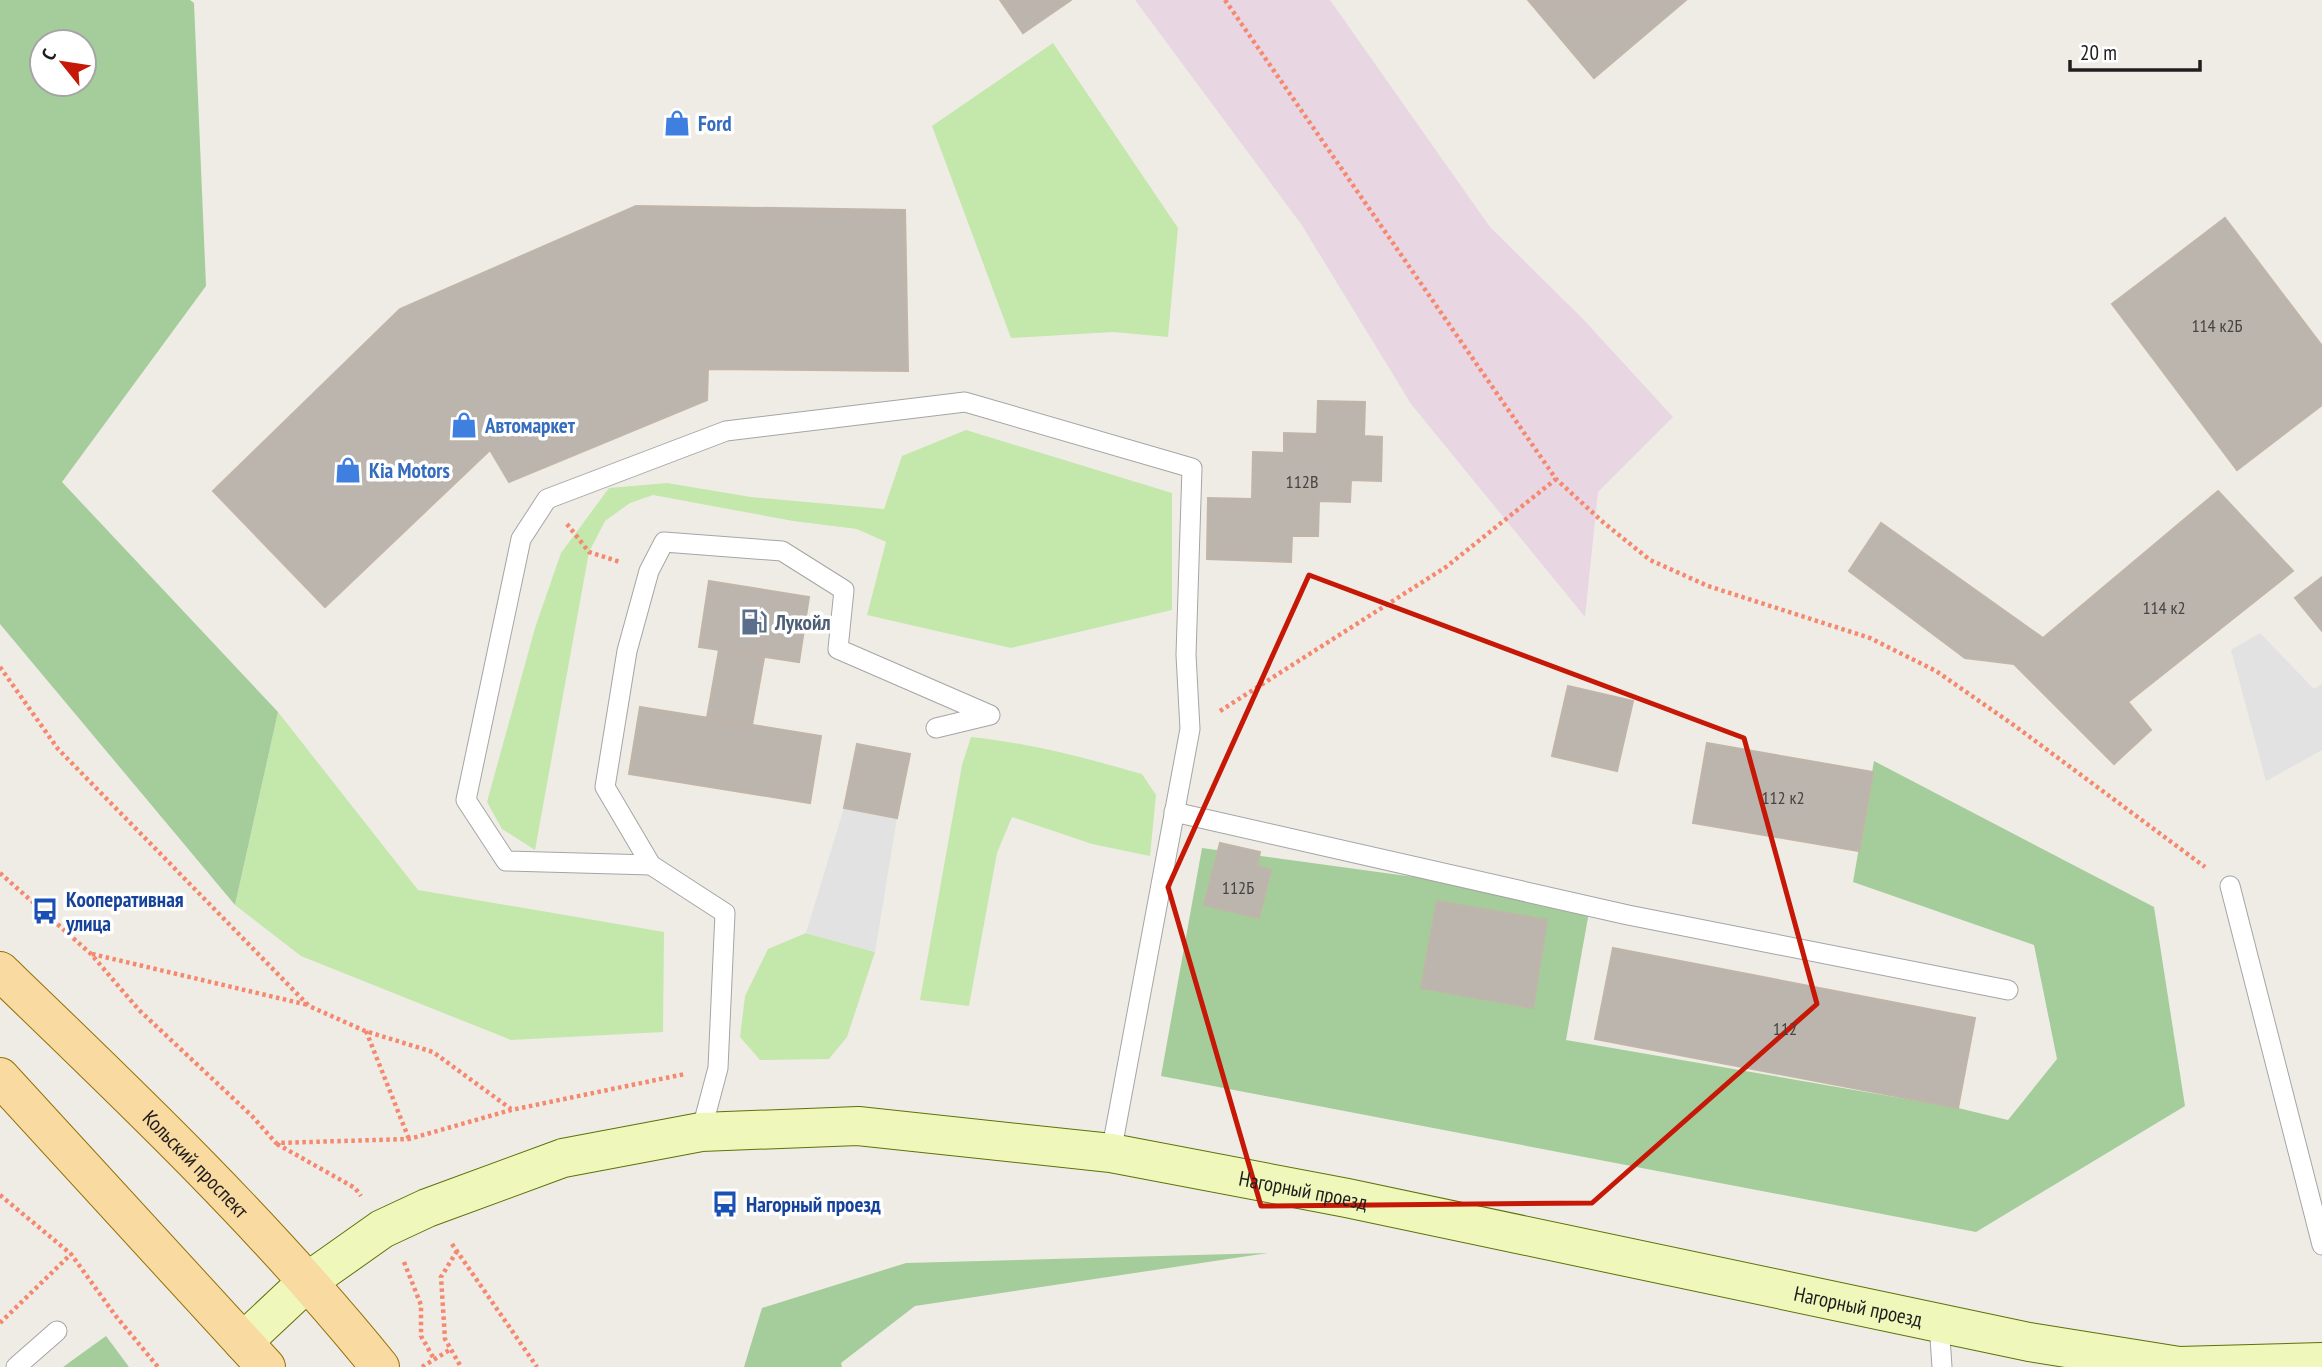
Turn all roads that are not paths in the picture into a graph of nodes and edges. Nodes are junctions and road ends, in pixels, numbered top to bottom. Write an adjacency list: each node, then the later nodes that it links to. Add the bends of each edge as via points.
1 (936, 728): 3 (lane, via 990,715 838,649 844,590 782,551 664,542 649,571 627,651 605,787)
2 (1174, 812): 3 (lane, via 1190,729 1186,656 1192,468 965,402 726,431 547,499 521,539 466,800 506,861); 6 (lane, via 1628,915); 9 (lane)
3 (651, 865): 8 (lane, via 725,913 718,1068)
4 (2230, 886): 10 (lane)
5 (0, 971): 11 (main road, Кольский проспект, via 131,1097)
6 (2008, 990)
7 (4, 1090): 14 (main road)
8 (701, 1132): 9 (main road, Нагорный проезд, via 858,1126); 11 (main road, Нагорный проезд, via 563,1158 427,1208 382,1229)
9 (1111, 1153): 12 (main road, Нагорный проезд)
10 (2322, 1245)
11 (307, 1282): 14 (main road, Нагорный проезд); 17 (main road, Кольский проспект)
12 (1939, 1323): 15 (main road, Нагорный проезд, via 2179,1366); 18 (lane)
13 (57, 1331): 16 (lane)
14 (255, 1354)
15 (2322, 1362)
16 (16, 1367)
17 (380, 1367)
18 (1942, 1367)

